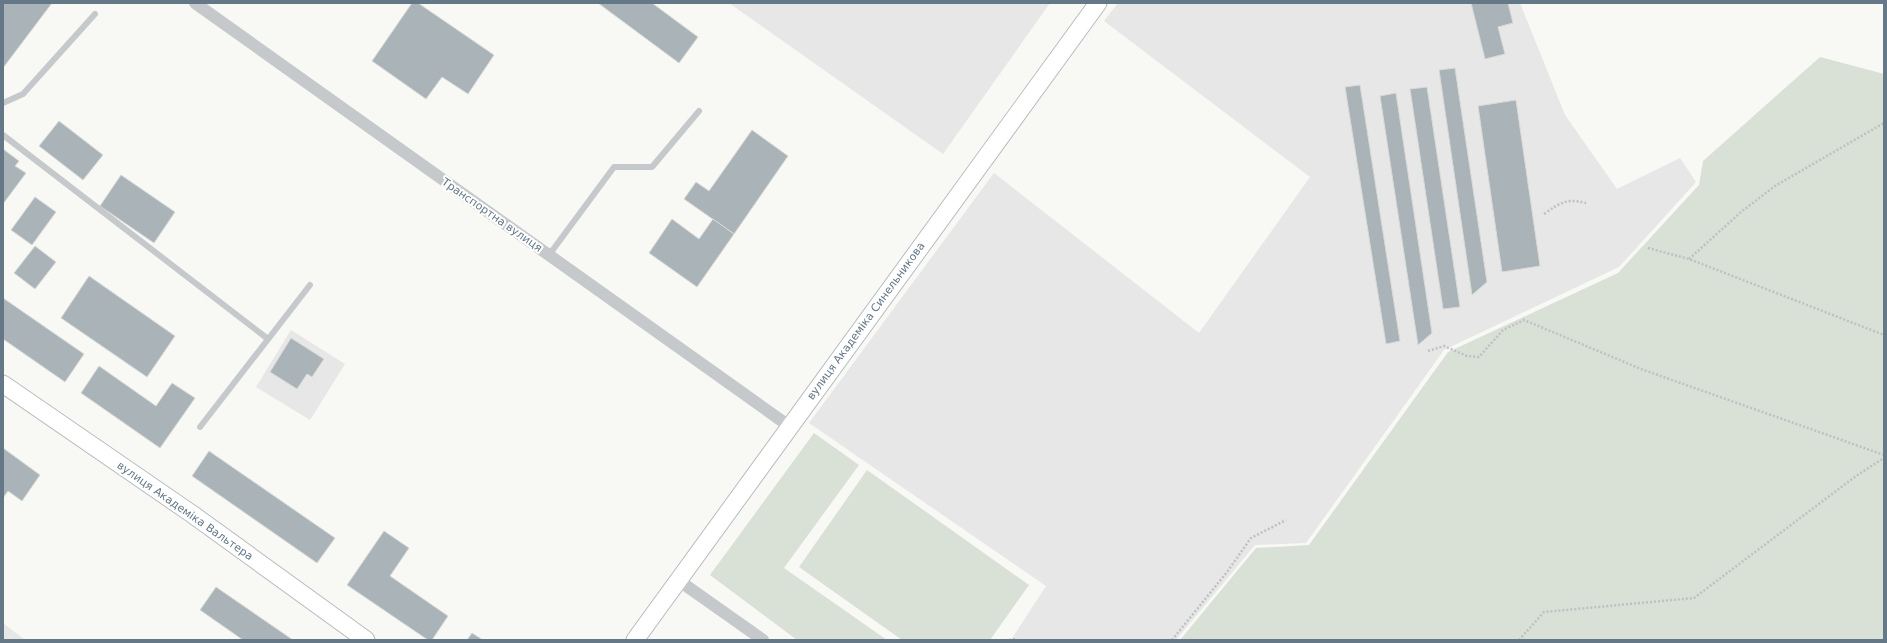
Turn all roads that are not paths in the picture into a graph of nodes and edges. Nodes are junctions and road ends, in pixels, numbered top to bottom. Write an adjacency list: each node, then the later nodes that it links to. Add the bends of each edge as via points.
1 (195, 3): 7 (street, Транспортна вулиця)
2 (1098, 3): 11 (street, вулиця Академіка Синельникова)
3 (95, 14): 4 (lane, via 23,94)
4 (3, 103)
5 (699, 111): 7 (lane, via 652,168 614,167)
6 (3, 135): 9 (lane)
7 (549, 255): 11 (street, Транспортна вулиця)
8 (310, 285): 9 (lane)
9 (268, 339): 12 (lane)
10 (3, 384): 14 (street, вулиця Академіка Вальтера, via 192,514)
11 (789, 426): 13 (street, вулиця Академіка Синельникова)
12 (200, 427)
13 (678, 580): 15 (street, вулиця Академіка Синельникова); 16 (street)
14 (366, 640)
15 (635, 640)
16 (763, 640)

